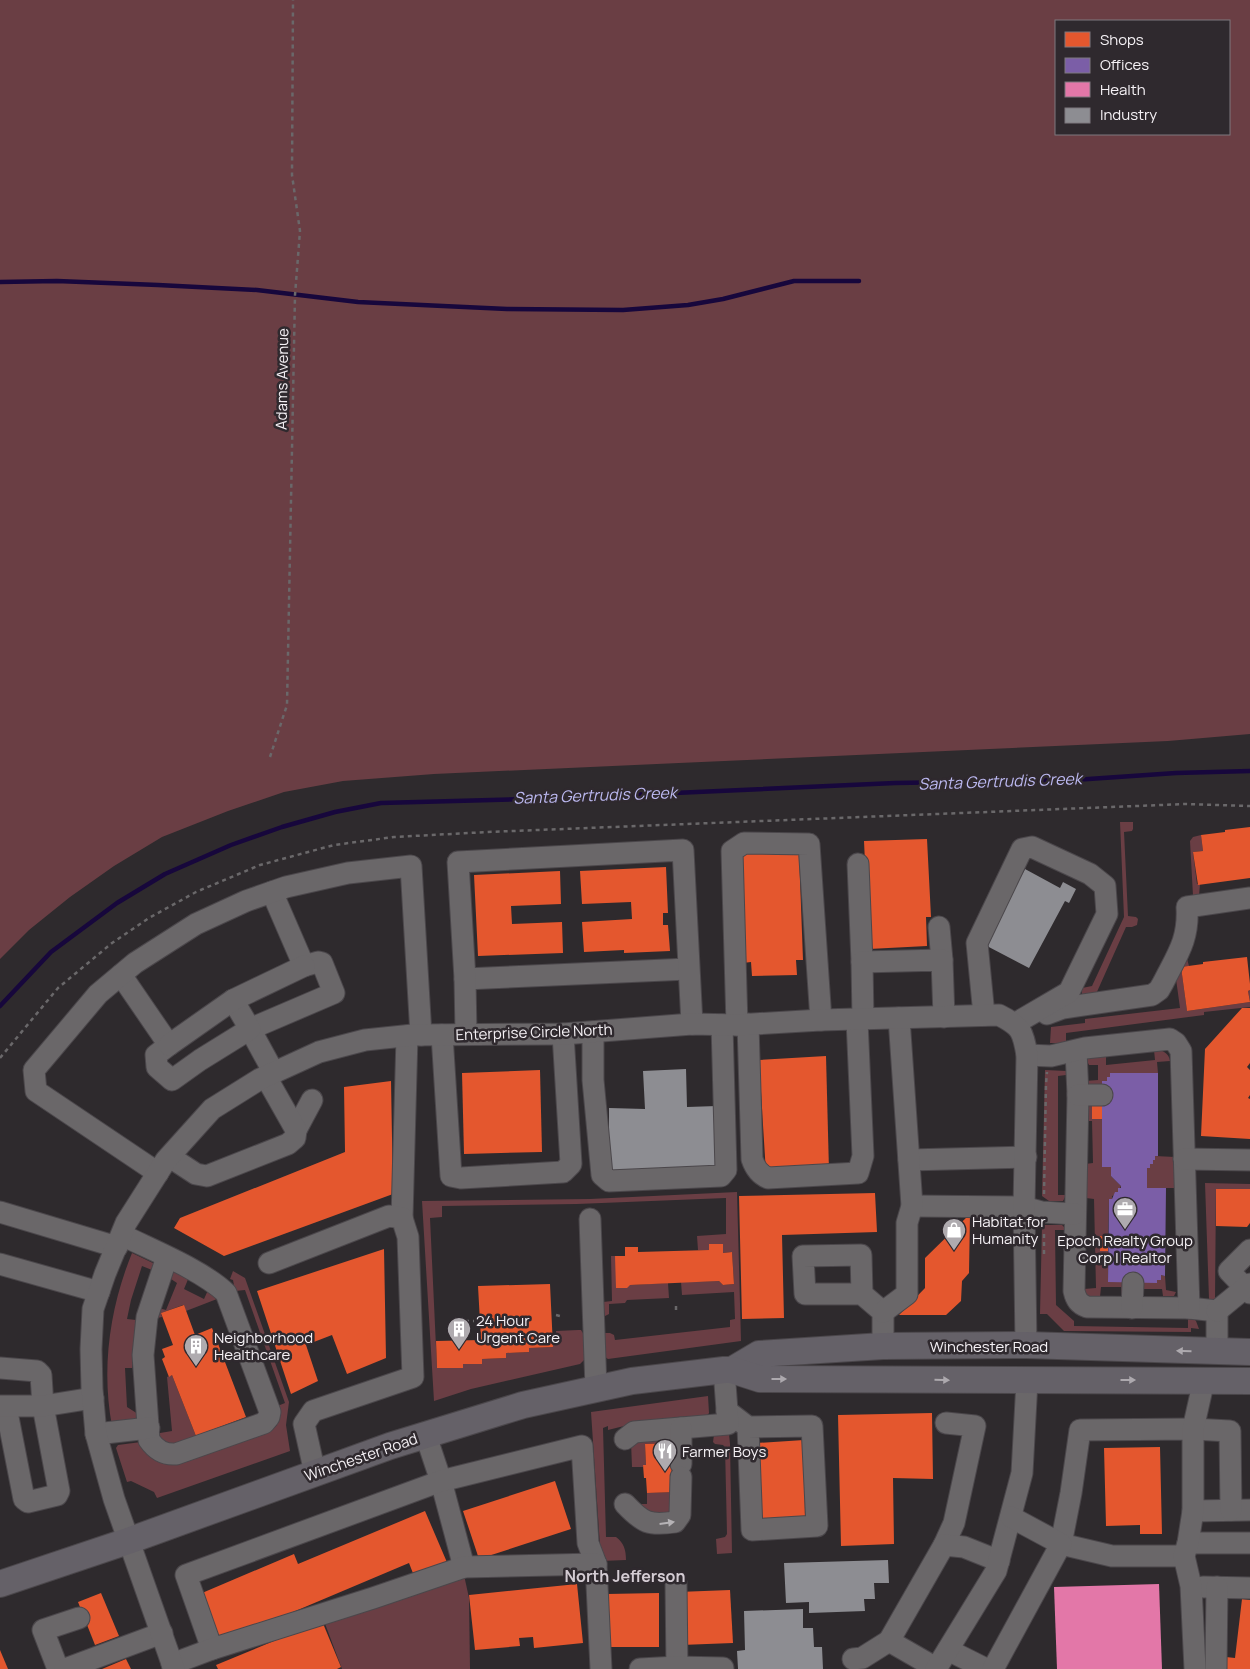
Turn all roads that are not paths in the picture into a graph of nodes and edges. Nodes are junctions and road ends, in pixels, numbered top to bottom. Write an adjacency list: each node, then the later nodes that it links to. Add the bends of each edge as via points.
1 (858, 864): 6 (street)
2 (272, 892): 7 (street); 9 (street, via 196,924); 25 (street, via 348,873 411,866)
3 (1250, 898): 17 (street, via 1187,907 1185,939 1163,984 1152,995 1063,1008)
4 (939, 927): 5 (street)
5 (942, 960): 6 (street); 13 (street)
6 (862, 962): 16 (street)
7 (304, 966): 11 (street); 20 (street, via 322,963 334,993)
8 (688, 969): 10 (street); 10 (street, via 683,850 458,862); 18 (street)
9 (121, 975): 26 (street); 38 (street, via 98,994 34,1070 36,1091)
10 (465, 979): 22 (street)
11 (233, 1000): 20 (street); 26 (street)
12 (984, 1015): 13 (street, Enterprise Circle North); 17 (street, Enterprise Circle North, via 999,1015); 17 (street, via 977,943 1022,849 1032,847 1090,874 1105,886 1106,914 1069,992)
13 (944, 1017): 14 (street, Enterprise Circle North)
14 (900, 1018): 16 (street, Enterprise Circle North); 36 (street)
15 (821, 1020): 16 (street, Enterprise Circle North); 19 (street, Enterprise Circle North); 19 (street, via 809,844 744,843 732,852)
16 (860, 1020): 19 (street, via 863,1156 858,1173 768,1178 761,1175 752,1158)
17 (1016, 1023): 28 (street, via 1024,1036)
18 (692, 1024): 19 (street, Enterprise Circle North); 21 (street, Enterprise Circle North)
19 (736, 1024): 21 (street, via 726,1170 721,1176 609,1182 602,1176)
20 (250, 1029): 26 (street, via 172,1080 157,1067 156,1055); 29 (street)
21 (592, 1032): 23 (street, Enterprise Circle North)
22 (466, 1034): 23 (street, Enterprise Circle North); 24 (street, Enterprise Circle North)
23 (563, 1034): 24 (street, via 571,1164 563,1172 461,1178 451,1176)
24 (442, 1035): 25 (street, Enterprise Circle North)
25 (414, 1036): 29 (street, Enterprise Circle North, via 365,1040 319,1052); 43 (street)
26 (169, 1045)
27 (1076, 1051): 28 (street, via 1051,1056); 30 (street); 35 (street, via 1170,1039 1176,1043 1181,1051)
28 (1027, 1055): 34 (street)
29 (270, 1075): 33 (street); 38 (street, Enterprise Circle North, via 212,1110)
30 (1078, 1095): 31 (street); 42 (street)
31 (1102, 1095)
32 (312, 1100): 33 (street)
33 (296, 1130): 38 (street, via 295,1138 288,1144 207,1176)
34 (1026, 1157): 36 (street); 40 (street)
35 (1184, 1159): 37 (street); 55 (street)
36 (909, 1160): 39 (street)
37 (1250, 1160)
38 (164, 1165): 45 (street, Enterprise Circle North, via 126,1223)
39 (912, 1206): 40 (street); 57 (street, via 907,1223 907,1294)
40 (1034, 1209): 42 (street); 58 (street)
41 (0, 1212): 45 (street)
42 (1075, 1214): 54 (street, via 1075,1299 1087,1307)
43 (402, 1218): 48 (street, via 389,1216); 80 (street, via 408,1237 413,1377 313,1411 304,1424)
44 (590, 1219): 67 (street)
45 (119, 1241): 47 (street); 52 (street, Enterprise Circle North)
46 (1250, 1250): 51 (street, via 1229,1271)
47 (167, 1257): 74 (street, via 147,1317 143,1355); 74 (street, via 226,1293 270,1412 264,1423 170,1455 153,1445)
48 (269, 1263)
49 (0, 1264): 52 (street)
50 (1133, 1283): 54 (street)
51 (1248, 1288): 56 (street)
52 (99, 1292): 68 (street, Enterprise Circle North, via 93,1309)
53 (862, 1294): 57 (street)
54 (1132, 1308): 55 (street)
55 (1189, 1308): 56 (street)
56 (1217, 1310): 60 (street)
57 (883, 1312): 59 (street)
58 (1026, 1345): 59 (main road, Winchester Road); 60 (main road, Winchester Road, one-way to 58)
59 (883, 1346): 63 (main road, Winchester Road, via 759,1354)
60 (1217, 1352): 61 (main road, Winchester Road)
61 (1250, 1352)
62 (0, 1368): 69 (street, via 37,1371 41,1375)
63 (728, 1370): 65 (main road, Winchester Road, one-way to 65, via 760,1379); 67 (main road, Winchester Road); 71 (street)
64 (1204, 1380): 65 (main road, Winchester Road, one-way to 64); 66 (main road, Winchester Road); 76 (street)
65 (1027, 1381): 85 (street, via 1022,1472)
66 (1250, 1381)
67 (596, 1388): 78 (main road, Winchester Road, via 523,1405)
68 (93, 1398): 69 (street); 77 (street, Enterprise Circle North)
69 (43, 1406): 70 (street); 70 (street, via 59,1491 57,1495 28,1502 24,1499)
70 (3, 1407)
71 (727, 1411): 73 (street); 75 (street, via 728,1424)
72 (946, 1423): 89 (street, via 975,1426 954,1523)
73 (748, 1427): 73 (street, via 812,1426 817,1526 752,1530)
74 (149, 1428): 77 (street)
75 (681, 1428): 79 (street, via 634,1432); 82 (street, one-way to 75, via 648,1524 675,1522 680,1515)
76 (1193, 1430): 83 (street, via 1230,1431); 84 (street); 88 (street, via 1080,1430)
77 (96, 1434): 86 (street, Enterprise Circle North)
78 (426, 1436): 80 (main road, Winchester Road); 81 (street)
79 (625, 1439)
80 (315, 1473): 86 (main road, Winchester Road)
81 (441, 1482): 92 (street, via 582,1446 588,1542); 93 (street); 102 (street, via 186,1575)
82 (626, 1504)
83 (1240, 1510): 84 (street)
84 (1193, 1511): 90 (street)
85 (1010, 1517): 88 (street); 91 (street)
86 (128, 1540): 95 (main road, Winchester Road); 100 (street, Enterprise Circle North)
87 (1250, 1543): 90 (street)
88 (1061, 1544): 90 (street, via 1112,1556); 114 (street)
89 (944, 1545): 91 (street, via 964,1547); 101 (street)
90 (1186, 1550): 96 (street)
91 (999, 1561): 103 (street, via 996,1572)
92 (596, 1564): 93 (street); 111 (street)
93 (464, 1567): 102 (street)
94 (676, 1583): 106 (street)
95 (0, 1584)
96 (1191, 1586): 97 (street); 115 (street)
97 (1218, 1587): 98 (street); 116 (street)
98 (1250, 1588)
99 (79, 1618): 109 (street, via 43,1630)
100 (162, 1633): 105 (street, Enterprise Circle North); 110 (street)
101 (889, 1641): 104 (street, via 862,1658); 108 (street)
102 (212, 1649): 105 (street)
103 (948, 1650): 108 (street); 113 (street)
104 (853, 1659)
105 (174, 1667)
106 (677, 1668): 107 (street); 112 (street)
107 (723, 1668)
108 (936, 1668)
109 (58, 1669)
110 (65, 1669)
111 (601, 1669)
112 (640, 1669)
113 (986, 1669)
114 (993, 1669)
115 (1195, 1669)
116 (1216, 1669)

